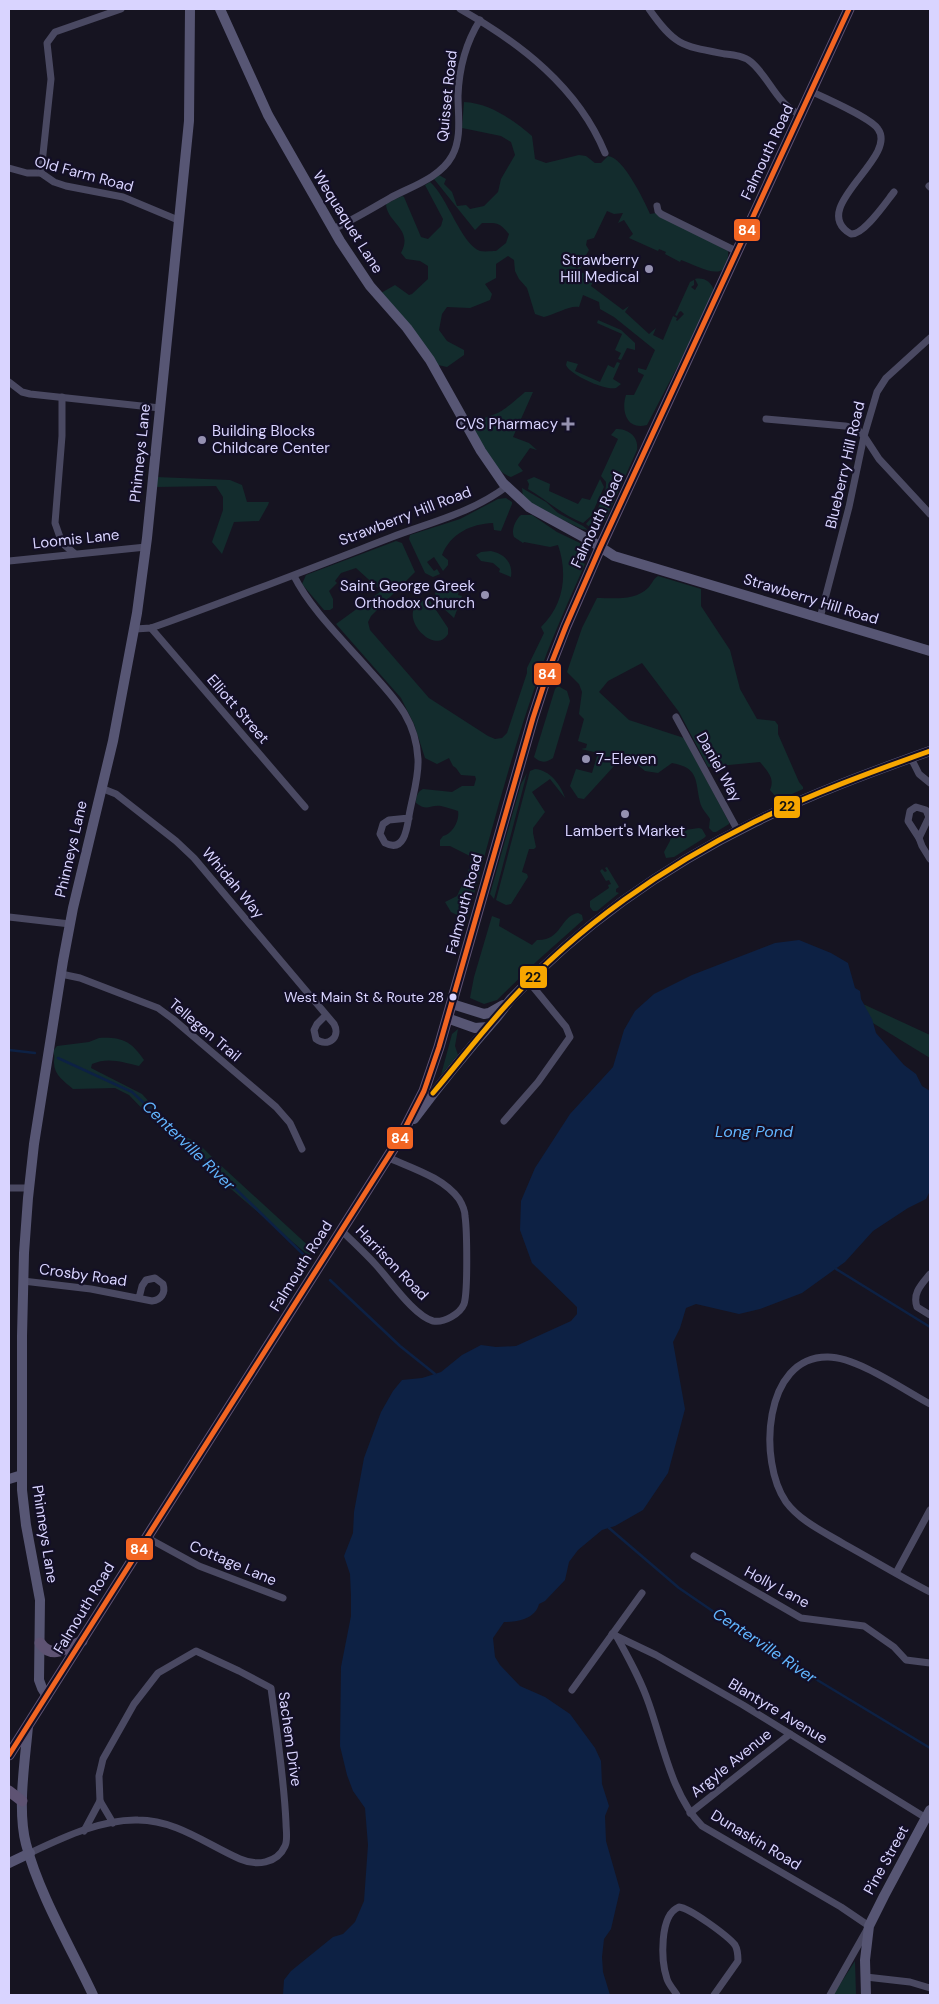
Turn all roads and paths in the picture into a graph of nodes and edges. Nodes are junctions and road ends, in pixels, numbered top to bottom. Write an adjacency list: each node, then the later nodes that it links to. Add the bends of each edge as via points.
1 (121, 9): 12 (street, via 55,32 49,39 50,84)
2 (190, 9): 15 (main road, Phinneys Lane, via 190,108)
3 (220, 9): 16 (main road, Wequaquet Lane, via 268,115)
4 (460, 9): 7 (street)
5 (649, 9): 9 (street, via 668,33 683,45 750,61 784,104)
6 (849, 9): 8 (main road, Falmouth Road)
7 (480, 20): 10 (street, via 512,40 554,77 588,121); 16 (street, Quisset Road, via 464,52 459,86 459,132 452,157 430,177)
8 (812, 91): 9 (main road, Falmouth Road); 13 (street, via 872,124 882,135 878,151 854,184 840,211 838,220 842,227 851,234 857,234)
9 (800, 115): 17 (main road, Falmouth Road)
10 (605, 153)
11 (9, 168): 12 (street, Old Farm Road)
12 (41, 173): 15 (street, Old Farm Road, via 60,184 123,197)
13 (894, 192)
14 (657, 206): 17 (street, via 661,214)
15 (178, 220): 21 (main road, Phinneys Lane)
16 (333, 229): 24 (main road, Wequaquet Lane, via 363,277 430,360 481,451)
17 (738, 252): 27 (main road, Falmouth Road)
18 (930, 338): 23 (street, Blueberry Hill Road, via 881,384)
19 (9, 382): 20 (street, via 26,393)
20 (62, 397): 21 (street); 28 (street, via 56,523 62,543)
21 (160, 408): 26 (main road, Phinneys Lane)
22 (766, 419): 23 (street, via 845,426 856,428)
23 (864, 436): 25 (street, via 879,459); 31 (street, Blueberry Hill Road)
24 (506, 487): 27 (main road, Strawberry Hill Road, via 535,512); 30 (street, Strawberry Hill Road, via 461,513)
25 (930, 514)
26 (146, 547): 28 (street, Loomis Lane); 33 (main road, Phinneys Lane)
27 (600, 548): 31 (main road, Strawberry Hill Road, via 617,557); 50 (main road, Falmouth Road, via 566,626 533,718)
28 (74, 553): 29 (street, Loomis Lane)
29 (9, 560)
30 (294, 576): 32 (street, Strawberry Hill Road); 41 (street, via 345,643 398,701 414,732 418,758)
31 (820, 618): 34 (main road, Strawberry Hill Road)
32 (151, 628): 33 (street, Strawberry Hill Road); 40 (street, Elliott Street)
33 (135, 629): 39 (main road, Phinneys Lane)
34 (930, 651)
35 (676, 717): 42 (street, Daniel Way)
36 (930, 751): 37 (main road)
37 (911, 758): 38 (street, via 919,774); 42 (main road)
38 (930, 783)
39 (101, 788): 46 (main road, Phinneys Lane); 51 (street, Whidah Way, via 116,794 189,852)
40 (305, 807)
41 (409, 818): 41 (street, via 402,842 392,846 385,843 380,834 383,824 392,819)
42 (738, 830): 48 (main road, via 636,893 594,924)
43 (920, 838): 44 (street)
44 (930, 859)
45 (9, 917): 46 (street)
46 (70, 924): 47 (main road, Phinneys Lane)
47 (61, 974): 56 (street, Tellegen Trail, via 137,999 165,1013 276,1107 290,1124); 59 (main road, Phinneys Lane)
48 (529, 982): 49 (main road); 54 (street, via 566,1027 570,1037 538,1082)
49 (510, 1000): 50 (main road, via 486,1014); 53 (main road)
50 (452, 1004): 52 (main road, Falmouth Road)
51 (326, 1015)
52 (447, 1018): 53 (main road, via 475,1028); 55 (main road, Falmouth Road, via 424,1091)
53 (488, 1027): 55 (main road)
54 (504, 1121)
55 (400, 1138): 57 (main road, Falmouth Road)
56 (302, 1149)
57 (387, 1157): 60 (main road, Falmouth Road); 60 (street, Harrison Road, via 445,1185 462,1205 466,1218 466,1273 462,1307 444,1320 426,1318)
58 (9, 1188): 59 (street)
59 (30, 1188): 62 (main road, Phinneys Lane)
60 (341, 1230): 69 (main road, Falmouth Road)
61 (930, 1274): 64 (street, via 918,1289 915,1300 916,1307)
62 (23, 1281): 63 (street, Crosby Road); 66 (main road, Phinneys Lane)
63 (139, 1298)
64 (930, 1315)
65 (930, 1404): 71 (street, via 865,1368 842,1359 820,1357 802,1363 788,1376 779,1391 772,1417 771,1460 787,1502 813,1526)
66 (22, 1475): 67 (main road); 77 (main road, Phinneys Lane, via 24,1512 40,1600)
67 (9, 1479)
68 (930, 1510): 71 (street)
69 (146, 1537): 74 (street, Cottage Lane, via 200,1566); 76 (main road, Falmouth Road)
70 (694, 1556): 78 (street, Holly Lane, via 801,1618 864,1626 894,1647 906,1660)
71 (896, 1574): 72 (street)
72 (930, 1592)
73 (642, 1593): 75 (street)
74 (283, 1598)
75 (615, 1636): 79 (street); 82 (street, Blantyre Avenue, via 656,1654); 87 (street, Dunaskin Road, via 648,1701 676,1787)
76 (82, 1641): 77 (main road, via 57,1653); 80 (main road, Falmouth Road)
77 (40, 1644): 80 (main road, Phinneys Lane, via 39,1680)
78 (930, 1663)
79 (572, 1690)
80 (48, 1696): 81 (main road, Falmouth Road)
81 (28, 1726): 83 (main road, Falmouth Road); 85 (main road)
82 (790, 1734): 87 (street, Argyle Avenue); 88 (street, Blantyre Avenue)
83 (9, 1755)
84 (9, 1790): 85 (main road)
85 (22, 1801): 91 (main road)
86 (100, 1801): 89 (street, Sachem Drive); 89 (street, Sachem Drive, via 99,1776 103,1759 134,1704 165,1668 196,1651 271,1688 285,1810 286,1845 280,1855 260,1863 242,1860 170,1825 139,1820); 90 (street)
87 (690, 1813): 93 (street, Dunaskin Road, via 702,1826)
88 (928, 1814): 93 (main road, Pine Street)
89 (113, 1823): 90 (street, Sachem Drive)
90 (84, 1831): 91 (street, Sachem Drive)
91 (30, 1853): 92 (main road); 96 (main road)
92 (9, 1863)
93 (870, 1926): 94 (main road, Pine Street); 99 (street)
94 (866, 1977): 95 (street, via 910,1982); 100 (main road, Pine Street)
95 (930, 1988)
96 (92, 1995)
97 (677, 1995): 98 (street, via 668,1981 662,1952 668,1919 679,1907 721,1933 737,1949 738,1961)
98 (714, 1995)
99 (830, 1995)
100 (866, 1995)

